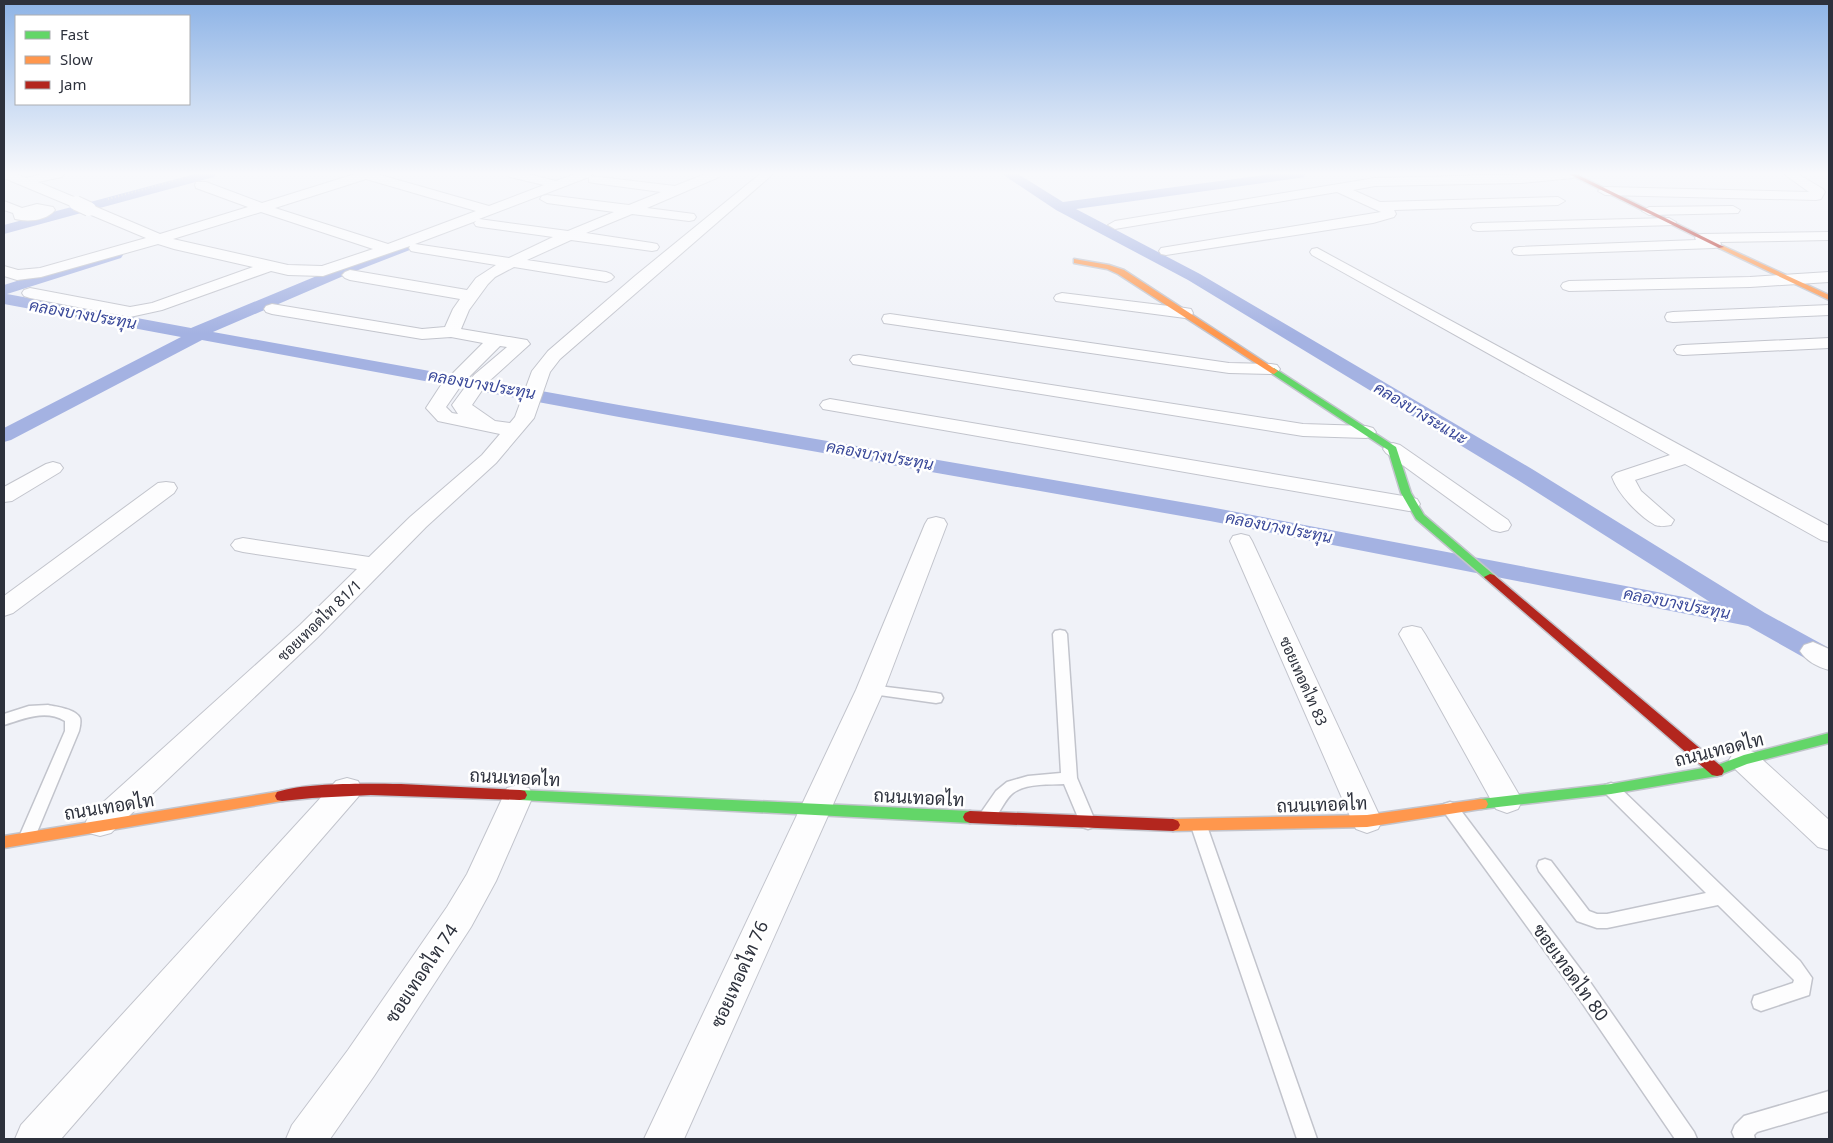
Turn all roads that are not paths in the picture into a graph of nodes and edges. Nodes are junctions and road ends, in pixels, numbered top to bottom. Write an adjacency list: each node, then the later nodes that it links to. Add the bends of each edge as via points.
1 (132, 227): 12 (street)
2 (198, 227): 12 (street)
3 (321, 227): 17 (street)
4 (453, 227): 17 (street)
5 (530, 227): 10 (street)
6 (589, 227): 10 (street)
7 (704, 227): 48 (street, ซอยเทอดไท 81/1, via 570,340 541,371 524,418)
8 (1318, 227): 18 (street)
9 (1680, 227): 13 (street)
10 (569, 236): 14 (street); 23 (street)
11 (1829, 236): 13 (street)
12 (159, 239): 24 (street); 25 (street, via 28,275)
13 (1708, 241): 16 (street); 29 (street)
14 (652, 246)
15 (416, 248): 23 (street)
16 (1601, 248): 19 (street); 21 (street, via 1624,254)
17 (388, 249): 24 (street, via 323,271 306,272)
18 (1166, 251)
19 (1519, 251)
20 (1317, 252): 51 (street)
21 (1684, 260)
22 (1077, 261): 37 (street, via 1115,269)
23 (510, 263): 27 (street); 32 (street, via 490,274)
24 (270, 266): 31 (street, via 156,307 130,312)
25 (4, 271)
26 (350, 275): 32 (street)
27 (606, 277)
28 (1829, 277): 29 (street)
29 (1794, 281): 30 (street); 34 (street)
30 (1570, 286)
31 (30, 293)
32 (471, 296): 40 (street)
33 (1062, 298): 37 (street)
34 (1829, 298)
35 (272, 309): 40 (street, via 422,334)
36 (1829, 310): 38 (street)
37 (1185, 313): 46 (street)
38 (1673, 317)
39 (890, 319): 46 (street, via 1229,368)
40 (451, 332): 41 (street)
41 (495, 340): 45 (street); 45 (street, via 521,344 501,360)
42 (1829, 344): 43 (street)
43 (1683, 350)
44 (859, 360): 49 (street, via 1303,430)
45 (484, 365): 48 (street, via 462,404 466,411); 48 (street, via 466,369 443,394 436,408 445,418)
46 (1271, 369): 49 (street)
47 (830, 405): 55 (street)
48 (504, 428): 62 (street, ซอยเทอดไท 81/1, via 489,459)
49 (1366, 432): 50 (street)
50 (1393, 449): 55 (street); 58 (street)
51 (1688, 456): 56 (street, via 1623,477 1625,486 1634,496); 59 (street)
52 (53, 468): 54 (street)
53 (166, 488): 63 (street)
54 (4, 496)
55 (1409, 504): 70 (street, via 1441,536 1532,612)
56 (1663, 520)
57 (936, 524): 66 (street, ซอยเทอดไท 76)
58 (1500, 525)
59 (1829, 535)
60 (1241, 541): 79 (street, ซอยเทอดไท 83)
61 (242, 545): 62 (street)
62 (374, 565): 81 (street, ซอยเทอดไท 81/1, via 309,631)
63 (4, 608)
64 (1060, 634): 71 (lane)
65 (1412, 634): 75 (street)
66 (870, 690): 67 (lane); 77 (street, ซอยเทอดไท 76)
67 (936, 698)
68 (4, 720): 83 (lane, via 57,710 73,719 72,731)
69 (1829, 738): 70 (street, ถนนเทอดไท)
70 (1731, 766): 72 (street, ถนนเทอดไท); 84 (street)
71 (1069, 778): 78 (lane, via 1042,780 1008,789); 80 (lane)
72 (1610, 789): 75 (street, ถนนเทอดไท); 87 (lane)
73 (347, 790): 74 (street, ถนนเทอดไท, via 376,788); 81 (street, ถนนเทอดไท, via 321,790); 90 (street)
74 (518, 796): 77 (street, ถนนเทอดไท); 91 (street, ซอยเทอดไท 74, via 480,881 459,917)
75 (1507, 801): 76 (street, ถนนเทอดไท)
76 (1450, 808): 79 (street, ถนนเทอดไท); 94 (lane, ซอยเทอดไท 80, via 1583,988)
77 (815, 809): 78 (street, ถนนเทอดไท); 92 (street, ซอยเทอดไท 76)
78 (986, 818): 80 (street, ถนนเทอดไท)
79 (1367, 821): 82 (street, ถนนเทอดไท)
80 (1088, 823): 82 (street, ถนนเทอดไท)
81 (100, 824): 83 (street, ถนนเทอดไท)
82 (1200, 826): 93 (lane)
83 (27, 837): 85 (street, ถนนเทอดไท)
84 (1829, 838)
85 (4, 842)
86 (1545, 866): 87 (lane, via 1584,916 1596,921)
87 (1720, 896): 88 (lane, via 1803,978 1802,990)
88 (1761, 1002)
89 (1829, 1101): 95 (lane, via 1750,1122 1742,1132)
90 (34, 1139)
91 (306, 1139)
92 (664, 1139)
93 (1307, 1139)
94 (1687, 1139)
95 (1745, 1139)

